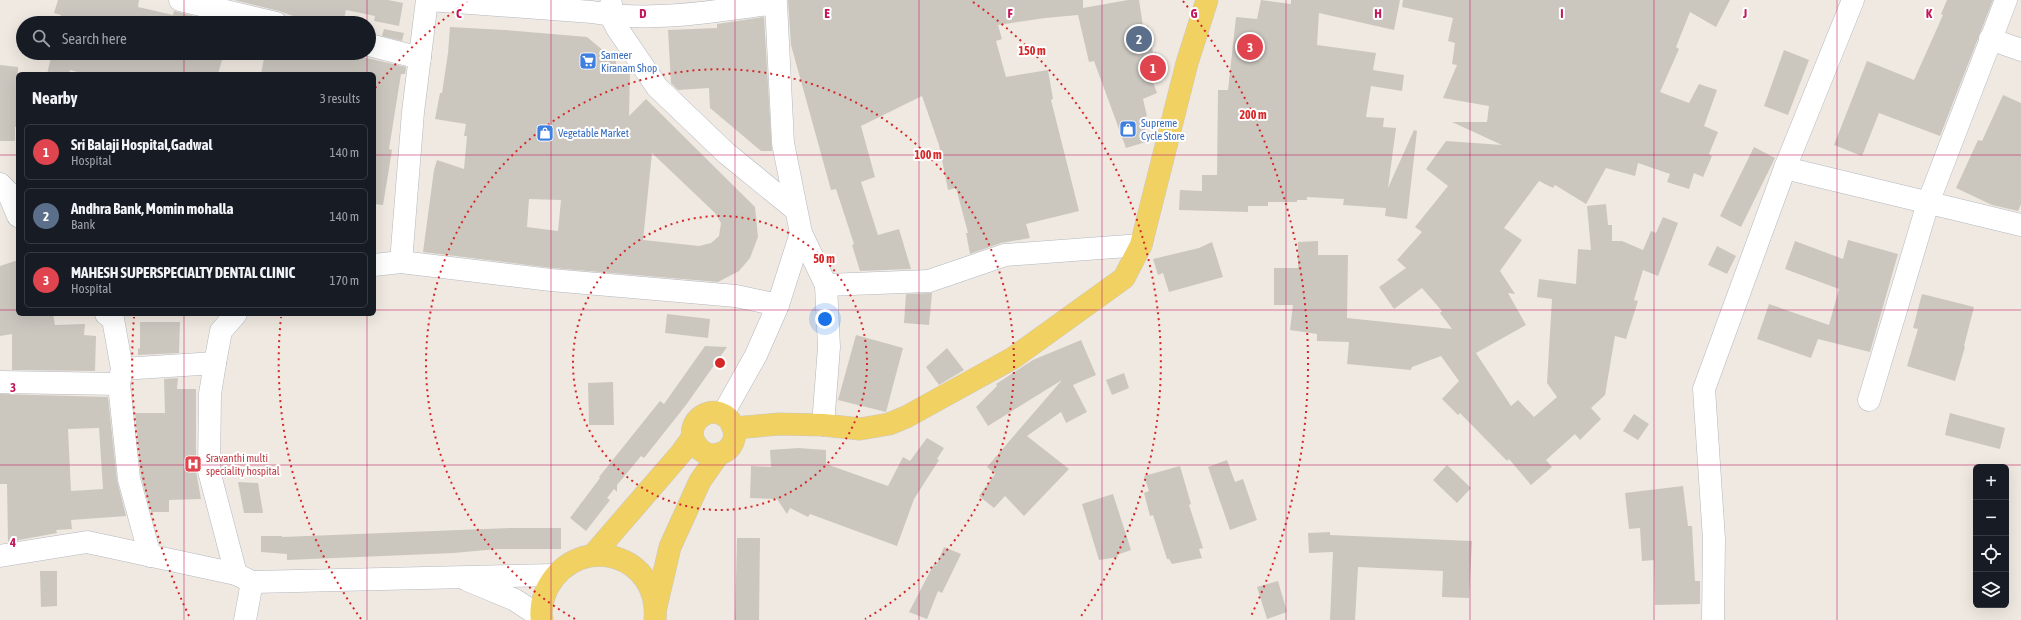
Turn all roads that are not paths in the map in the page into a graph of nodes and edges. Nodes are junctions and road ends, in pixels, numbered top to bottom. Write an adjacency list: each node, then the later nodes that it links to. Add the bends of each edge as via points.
1 (180, 0): 8 (street)
2 (428, 0): 7 (street, via 592,12); 12 (street)
3 (1206, 0): 20 (main road)
4 (1853, 0): 13 (street)
5 (2006, 0): 9 (street)
6 (776, 2): 7 (street, via 665,17); 16 (street, via 783,142)
7 (611, 8): 16 (street, via 617,28 657,87 726,153)
8 (247, 16)
9 (1990, 39): 11 (street); 15 (street)
10 (376, 47): 12 (street)
11 (2021, 50)
12 (420, 58): 21 (street)
13 (1785, 168): 15 (street); 44 (street, via 1704,389 1714,539)
14 (0, 184): 17 (street, via 8,192)
15 (1928, 203): 18 (street); 30 (street)
16 (796, 210): 19 (street)
17 (16, 211)
18 (2021, 225)
19 (801, 233): 23 (street); 24 (street)
20 (1140, 245): 23 (street, via 1005,255 929,281); 32 (main road, via 1124,278 1013,358 889,424 860,429)
21 (401, 262): 22 (street); 24 (street, via 552,280 736,296)
22 (376, 265)
23 (826, 285): 32 (street, via 829,347)
24 (778, 305): 31 (street)
25 (109, 316): 28 (street, via 113,319)
26 (234, 316): 27 (street, via 221,331)
27 (215, 363): 28 (street); 40 (street, via 210,394 210,471)
28 (121, 376): 29 (street); 37 (street, via 129,479)
29 (0, 382)
30 (1869, 400)
31 (728, 421): 32 (main road); 33 (main road, via 715,412 701,416 695,422); 34 (main road, via 735,436 727,450)
32 (823, 425)
33 (692, 436): 34 (main road, via 699,449 712,455); 35 (main road, via 682,452)
34 (719, 454): 41 (main road, via 700,481 670,547)
35 (593, 555): 38 (main road, via 572,561); 41 (main road, via 615,557 635,567 650,585)
36 (0, 556): 37 (street, via 87,542)
37 (150, 556): 40 (street)
38 (555, 575): 39 (street); 42 (main road, via 544,595)
39 (459, 576): 40 (street); 42 (street, via 515,600)
40 (244, 578): 43 (street)
41 (656, 613)
42 (542, 619)
43 (245, 620)
44 (1713, 620)

